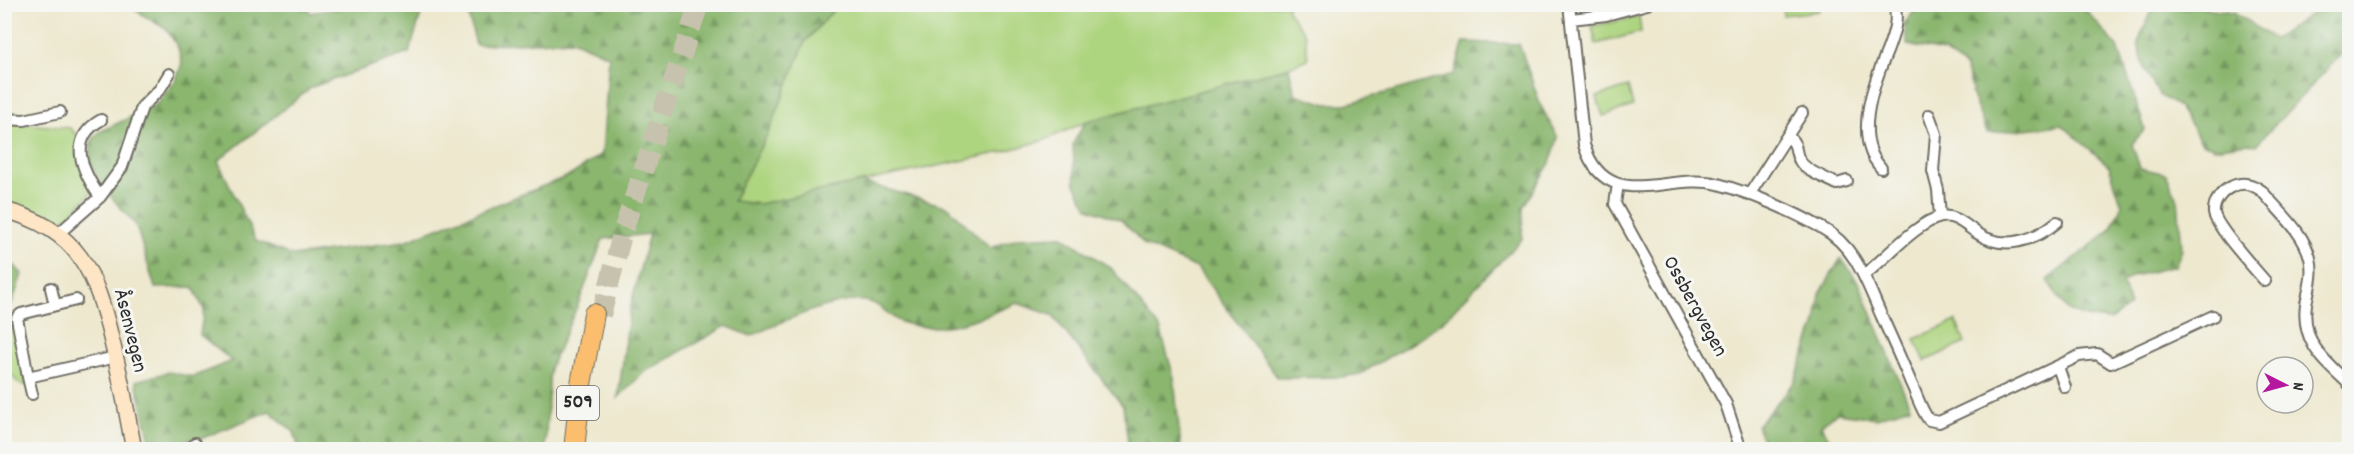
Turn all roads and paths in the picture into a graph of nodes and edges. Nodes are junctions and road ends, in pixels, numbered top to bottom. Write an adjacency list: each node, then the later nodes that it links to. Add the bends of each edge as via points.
1 (1569, 4): 4 (street)
2 (1647, 4): 4 (street)
3 (1894, 4): 12 (street, via 1895,29 1870,98 1869,144)
4 (1571, 19): 14 (street, via 1584,145 1599,172)
5 (169, 74): 16 (street, via 142,107 135,144)
6 (60, 112): 9 (street, via 24,120)
7 (1802, 113): 11 (street)
8 (1929, 115): 18 (street, via 1936,134 1933,171)
9 (4, 119)
10 (101, 120): 16 (street, via 84,134 80,150 84,168)
11 (1788, 136): 13 (street, via 1806,168 1837,184); 15 (street)
12 (1881, 168)
13 (1846, 180)
14 (1618, 184): 15 (street, via 1647,187 1699,181); 36 (street, Ossbergvegen, via 1615,204 1726,404)
15 (1749, 195): 21 (street, via 1824,228 1845,246)
16 (100, 197): 20 (street)
17 (4, 210): 20 (street, Åsenvegen)
18 (1940, 217): 19 (street, via 1961,220 1980,235 2003,243 2023,241); 21 (street, via 1922,225)
19 (2057, 222)
20 (58, 234): 27 (street, Åsenvegen, via 92,275)
21 (1864, 275): 28 (street, via 1929,420 1939,422)
22 (2265, 281): 30 (street, via 2214,213 2222,193 2243,183 2262,191 2306,245 2312,267 2306,303 2308,334 2315,351)
23 (51, 288): 25 (street)
24 (76, 300): 25 (street)
25 (55, 305): 29 (street, via 17,318)
26 (2213, 316): 28 (street, via 2111,363 2097,354 2089,354)
27 (116, 357): 29 (street); 33 (street, Åsenvegen)
28 (2058, 367): 31 (street)
29 (28, 377): 32 (street)
30 (2349, 385)
31 (2066, 387)
32 (32, 394)
33 (134, 450)
34 (574, 450): 35 (highway, 509, via 581,384 597,315)
35 (584, 450)
36 (1741, 450)

